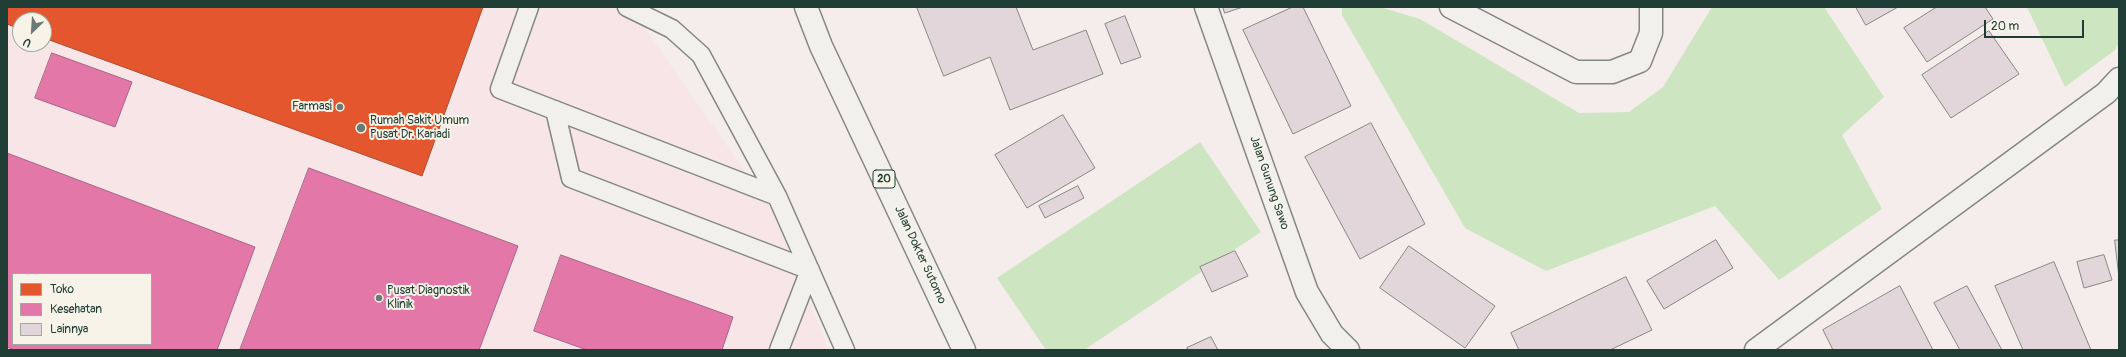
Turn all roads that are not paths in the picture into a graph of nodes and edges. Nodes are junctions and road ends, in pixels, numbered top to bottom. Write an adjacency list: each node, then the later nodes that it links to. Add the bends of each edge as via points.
1 (529, 7): 8 (lane, via 500,89)
2 (627, 7): 9 (lane, via 672,29 701,55)
3 (806, 7): 13 (main road, Jalan Dokter Sutomo / 20, via 821,46)
4 (1206, 7): 14 (main road, Jalan Gunung Sawo, via 1307,292 1332,334)
5 (1451, 7): 6 (main road, via 1576,72 1612,72 1640,61 1651,34)
6 (1651, 7)
7 (2119, 80): 15 (main road, via 2099,98)
8 (555, 110): 9 (lane); 10 (lane, via 571,178)
9 (777, 196): 10 (lane)
10 (810, 270): 11 (lane); 12 (lane)
11 (779, 350)
12 (845, 350)
13 (964, 350)
14 (1348, 350)
15 (1756, 350)

